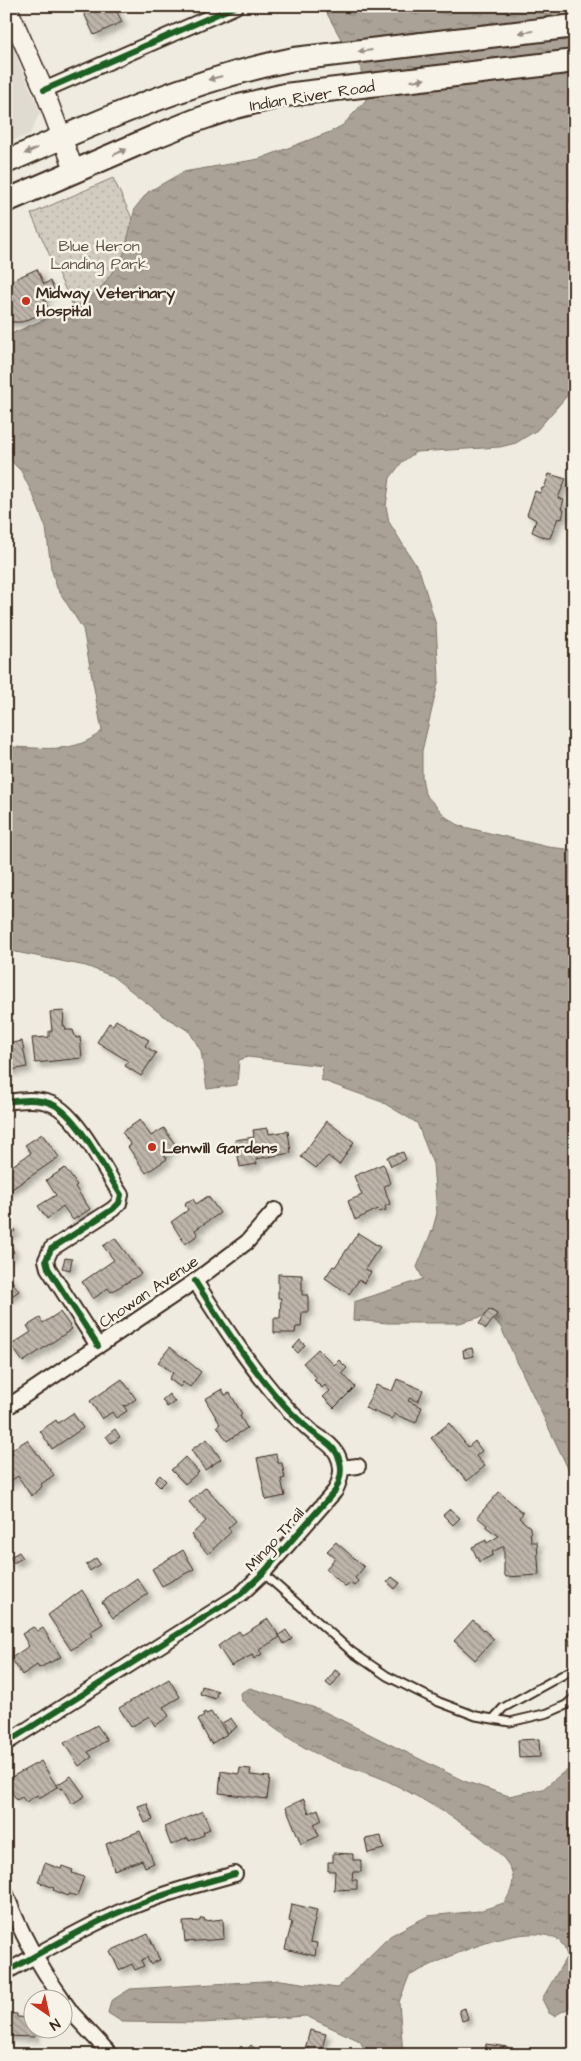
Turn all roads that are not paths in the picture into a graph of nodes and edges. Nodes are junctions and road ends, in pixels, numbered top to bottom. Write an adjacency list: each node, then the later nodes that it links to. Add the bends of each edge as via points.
1 (7, 6): 5 (street)
2 (236, 6): 5 (street)
3 (575, 26): 6 (main road, one-way to 6, via 262,65 205,81)
4 (575, 61): 8 (main road, Indian River Road, one-way to 4, via 194,121 284,95)
5 (44, 90): 6 (street)
6 (62, 137): 7 (main road, one-way to 7); 8 (street)
7 (6, 162)
8 (75, 172): 9 (main road, Indian River Road)
9 (6, 201)
10 (6, 1102): 13 (street, via 35,1101 60,1108 80,1130 121,1195 113,1209 51,1249 46,1260)
11 (275, 1210): 12 (street, Chowan Avenue, via 247,1242)
12 (195, 1281): 13 (street, Chowan Avenue); 16 (street, via 262,1380 292,1414 331,1446 338,1455)
13 (98, 1346): 14 (street, Chowan Avenue)
14 (8, 1402)
15 (358, 1466): 16 (street)
16 (341, 1468): 17 (street, Mingo Trail, via 336,1491)
17 (263, 1573): 20 (lane, via 352,1652 387,1676 439,1702 476,1716); 21 (street, Mingo Trail, via 240,1594)
18 (575, 1672): 20 (lane, via 570,1671 503,1708)
19 (575, 1697): 20 (lane, via 548,1713 510,1722)
20 (494, 1718)
21 (6, 1743)
22 (235, 1874): 24 (street, via 189,1886 121,1911)
23 (6, 1894): 24 (street)
24 (34, 1956): 25 (street); 26 (street)
25 (6, 1972)
26 (55, 1988)
27 (72, 2013): 28 (street)
28 (111, 2055)

